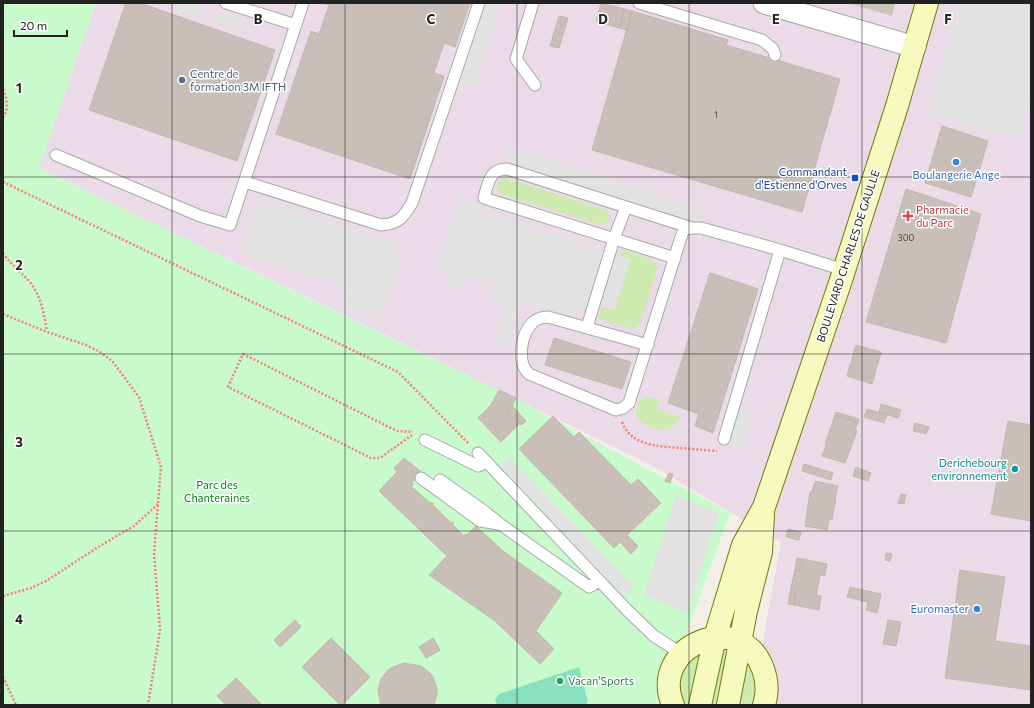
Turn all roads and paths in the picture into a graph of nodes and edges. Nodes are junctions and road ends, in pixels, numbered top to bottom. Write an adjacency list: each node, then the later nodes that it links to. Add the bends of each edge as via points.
1 (226, 3): 8 (lane)
2 (303, 3): 8 (lane)
3 (479, 3): 16 (lane, via 412,203 400,220 381,225)
4 (533, 3): 11 (lane, via 516,59)
5 (639, 3): 10 (lane, via 762,40)
6 (764, 3): 9 (street)
7 (927, 3): 9 (main road, BOULEVARD CHARLES DE GAULLE)
8 (296, 26): 16 (lane)
9 (915, 47): 23 (main road, BOULEVARD CHARLES DE GAULLE)
10 (775, 54)
11 (535, 85)
12 (3, 89): 13 (path, via 7,100)
13 (3, 118)
14 (56, 155): 16 (lane, via 200,216 230,225)
15 (3, 182): 32 (path, via 398,372)
16 (245, 182)
17 (626, 207): 18 (lane); 19 (lane); 19 (lane, via 507,169 496,171 488,181 484,198)
18 (692, 228): 20 (lane, via 701,228); 22 (lane, via 686,229 682,234)
19 (614, 239): 22 (lane); 25 (lane)
20 (780, 250): 23 (lane); 30 (lane)
21 (3, 253): 26 (path, via 36,292)
22 (675, 258): 27 (lane)
23 (844, 270): 37 (main road, BOULEVARD CHARLES DE GAULLE)
24 (3, 314): 26 (path)
25 (587, 327): 27 (lane); 28 (lane, via 548,316 537,320 526,334 521,354 525,371)
26 (47, 332): 36 (path, via 100,352 113,362 139,397 161,467)
27 (648, 345): 28 (lane, via 629,403)
28 (618, 409): 30 (path, via 627,431 648,445 720,452)
29 (415, 433): 29 (path, via 380,458 371,458 228,387 243,354 396,431)
30 (724, 439)
31 (425, 440): 33 (lane, via 478,466)
32 (478, 453): 33 (lane)
33 (487, 462): 39 (lane)
34 (421, 478): 38 (lane, via 480,521)
35 (440, 480): 38 (lane)
36 (158, 504): 40 (path, via 134,526 46,581); 46 (path, via 154,553 160,630)
37 (764, 507): 41 (main road, BOULEVARD CHARLES DE GAULLE, via 743,545); 42 (main road, BOULEVARD CHARLES DE GAULLE, via 761,552)
38 (500, 524): 39 (lane, via 589,587)
39 (600, 581): 43 (lane, via 654,636)
40 (3, 596)
41 (715, 637): 42 (main road); 43 (main road, via 692,645); 48 (main road, BOULEVARD CHARLES DE GAULLE)
42 (740, 642): 49 (main road, BOULEVARD CHARLES DE GAULLE); 50 (main road, via 760,662 766,678)
43 (682, 654): 47 (main road, via 673,667 669,681)
44 (3, 677): 45 (path)
45 (16, 705)
46 (148, 705)
47 (673, 705)
48 (700, 705)
49 (728, 705)
50 (766, 705)

